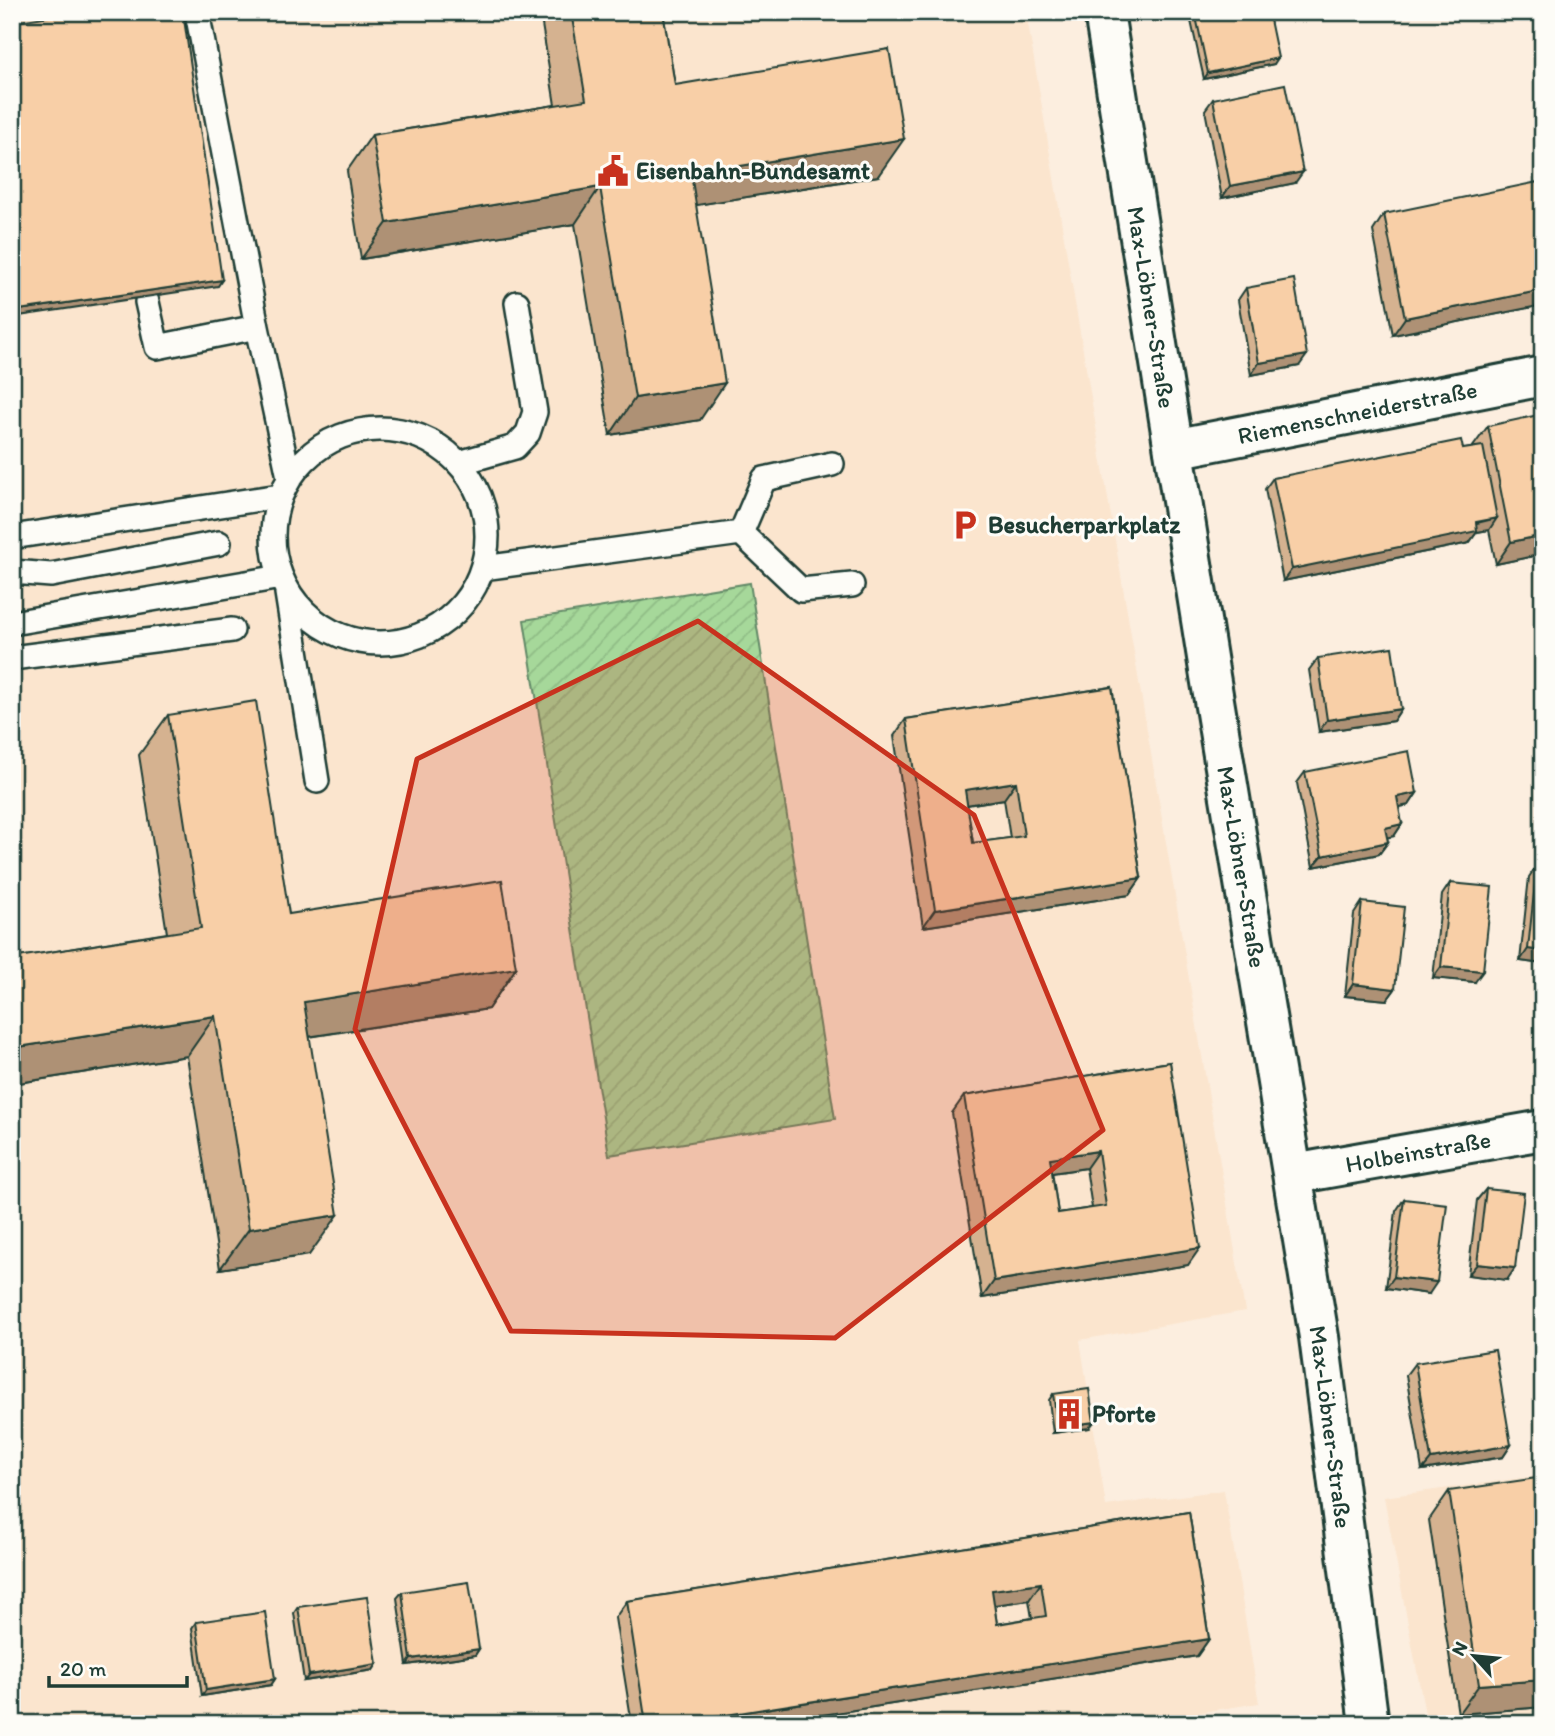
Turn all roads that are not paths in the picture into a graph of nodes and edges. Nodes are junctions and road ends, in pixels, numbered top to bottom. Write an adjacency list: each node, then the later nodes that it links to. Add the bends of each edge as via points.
1 (197, 12): 5 (lane)
2 (1104, 12): 7 (street, Max-Löbner-Straße)
3 (147, 302): 5 (lane, via 157,347)
4 (517, 303): 8 (lane, via 536,412 528,433 515,447)
5 (257, 327): 10 (lane)
6 (1543, 376): 7 (street, Riemenschneiderstraße)
7 (1174, 449): 25 (street, Max-Löbner-Straße)
8 (459, 463): 10 (lane, via 446,451 405,431 362,430 314,452); 14 (lane, via 483,504 487,548)
9 (832, 464): 11 (lane, via 764,479)
10 (285, 486): 12 (lane); 16 (lane, via 273,532 274,556)
11 (741, 533): 14 (lane); 17 (lane, via 801,590)
12 (12, 537)
13 (219, 543): 15 (lane, via 51,575)
14 (482, 568): 16 (lane, via 464,603 441,625 418,637 387,644 341,637 324,628 304,613)
15 (12, 572)
16 (284, 584): 18 (lane); 23 (lane)
17 (852, 585)
18 (51, 616): 19 (lane); 21 (lane)
19 (12, 623)
20 (232, 630): 22 (lane)
21 (12, 651)
22 (12, 658)
23 (317, 781)
24 (1543, 1130): 25 (street, Holbeinstraße)
25 (1294, 1174): 26 (street, Max-Löbner-Straße)
26 (1369, 1724)

